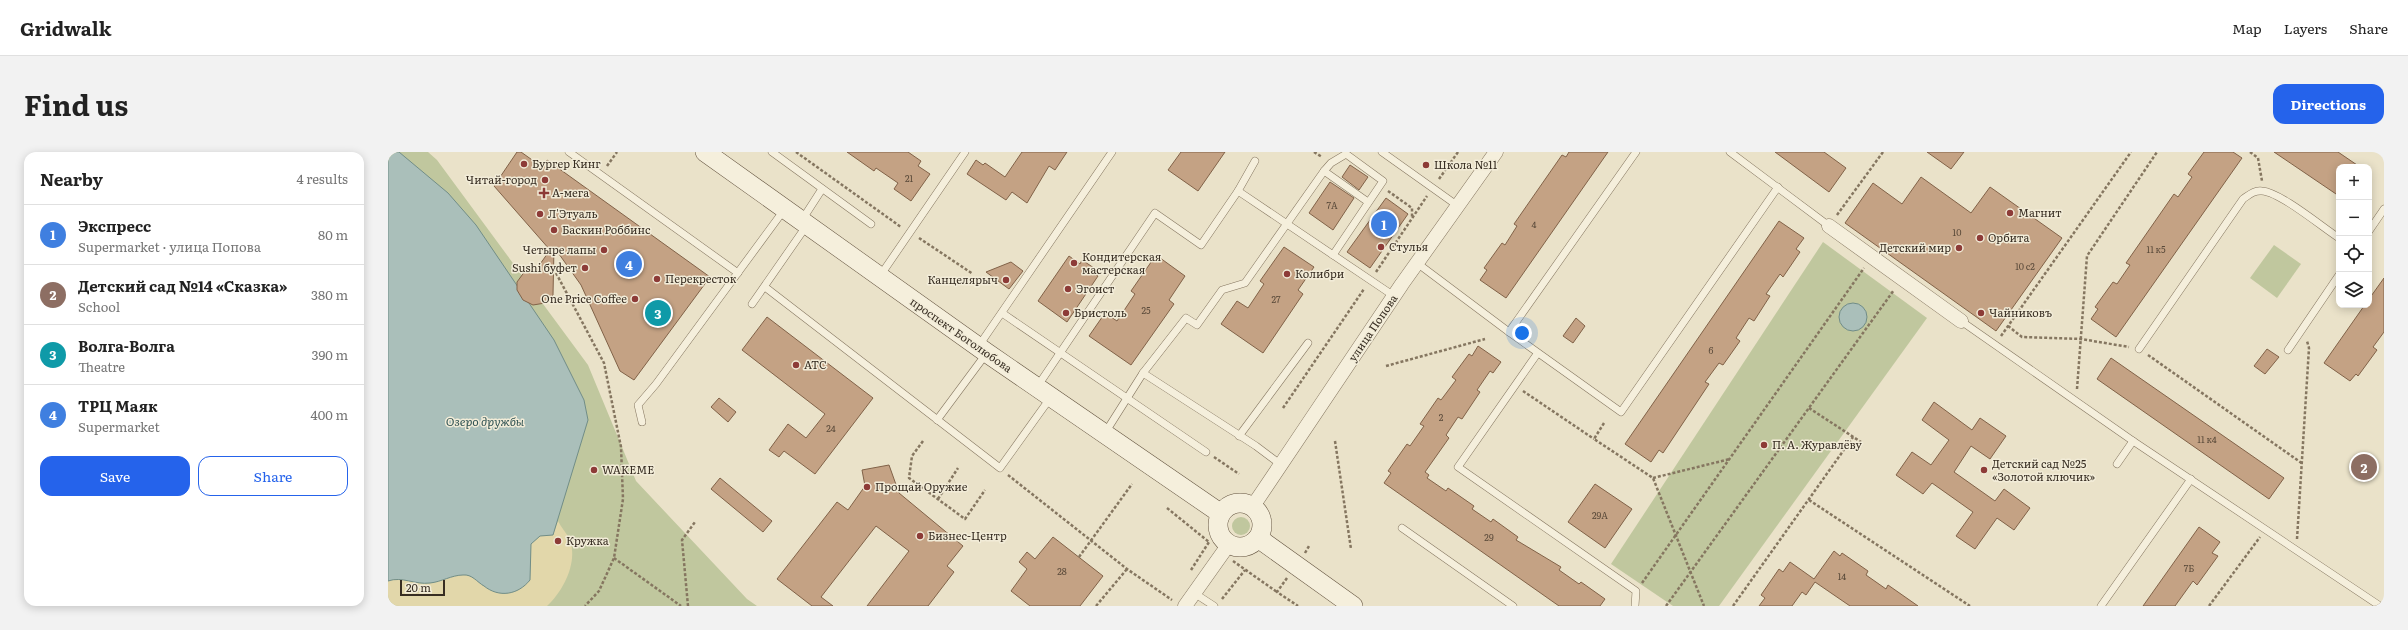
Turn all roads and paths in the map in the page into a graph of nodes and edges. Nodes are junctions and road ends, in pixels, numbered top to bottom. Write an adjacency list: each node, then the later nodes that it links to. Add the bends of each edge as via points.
1 (570, 152): 18 (lane)
2 (617, 152): 18 (path)
3 (705, 152): 26 (main road, проспект Боголюбова)
4 (772, 152): 21 (lane)
5 (796, 152): 34 (path)
6 (966, 152): 34 (lane)
7 (1112, 152): 48 (lane)
8 (1382, 152): 25 (lane)
9 (1496, 152): 25 (street, улица Попова)
10 (1636, 152): 52 (lane)
11 (1730, 152): 20 (lane)
12 (1883, 152): 32 (path)
13 (2131, 152): 50 (path)
14 (2157, 152): 54 (path, via 2087,256)
15 (2250, 152): 22 (path, via 2258,158)
16 (1255, 161): 23 (lane)
17 (1324, 171): 19 (lane, via 1331,163 1346,154 1383,181); 24 (lane); 30 (lane)
18 (601, 175): 39 (lane)
19 (1379, 185): 24 (lane); 28 (path, via 1412,208)
20 (1778, 187): 32 (lane); 61 (lane, via 1621,412)
21 (822, 189): 29 (lane); 31 (lane)
22 (2263, 190): 35 (lane, via 2276,195); 57 (lane, via 2254,191 2243,199)
23 (1238, 191): 30 (lane); 60 (lane, via 1201,245 1155,214)
24 (1368, 202): 36 (lane)
25 (1458, 206): 38 (street, улица Попова)
26 (785, 208): 29 (main road, проспект Боголюбова); 39 (lane)
27 (2384, 209): 33 (lane)
28 (1412, 218)
29 (805, 222): 42 (main road, проспект Боголюбова); 45 (lane)
30 (1286, 223): 36 (lane); 63 (lane, via 1245,283 1222,290 1197,325 1186,318)
31 (871, 224)
32 (1830, 226): 37 (street)
33 (2372, 227)
34 (910, 233): 41 (path); 42 (lane)
35 (2336, 236)
36 (1333, 255): 46 (lane)
37 (1872, 256): 43 (street); 81 (path)
38 (1417, 263): 46 (street, улица Попова); 52 (lane)
39 (738, 273): 70 (lane, via 638,405)
40 (556, 274): 107 (path, via 604,363 621,447 623,499)
41 (973, 274)
42 (879, 277): 58 (main road, проспект Боголюбова)
43 (1902, 278): 49 (street); 68 (path)
44 (2336, 279): 51 (lane)
45 (765, 287): 47 (lane); 69 (lane)
46 (1394, 296): 82 (street, улица Попова)
47 (752, 304)
48 (1002, 313): 58 (lane); 60 (lane)
49 (1961, 321): 56 (lane)
50 (2008, 326): 54 (path, via 2022,337); 56 (path)
51 (2303, 328): 59 (lane); 84 (path, via 2309,348)
52 (1509, 332): 61 (lane)
53 (1486, 339): 62 (path)
54 (2081, 339): 57 (path); 67 (path)
55 (1308, 343): 73 (lane)
56 (1995, 344): 67 (lane)
57 (2140, 349): 84 (path)
58 (983, 350): 65 (main road, проспект Боголюбова); 69 (lane)
59 (2288, 350)
60 (1060, 352): 65 (lane); 66 (lane)
61 (1537, 354): 64 (lane)
62 (1386, 366)
63 (1143, 374): 66 (lane); 73 (lane)
64 (1516, 387): 75 (path); 112 (lane, via 1458,467)
65 (1044, 392): 72 (main road, проспект Боголюбова); 86 (lane)
66 (1127, 397): 72 (lane); 80 (lane)
67 (2076, 401): 78 (lane)
68 (1809, 408): 74 (path); 110 (path)
69 (937, 420): 86 (lane)
70 (642, 422)
71 (1604, 423): 75 (path)
72 (1104, 434): 95 (main road, проспект Боголюбова)
73 (1239, 436): 82 (lane)
74 (1853, 437): 79 (path); 93 (path)
75 (1594, 439): 88 (path)
76 (923, 441): 92 (path, via 912,456 909,478)
77 (1335, 441): 104 (path)
78 (2133, 441): 83 (lane); 89 (lane)
79 (1861, 442)
80 (1206, 452): 87 (path)
81 (1730, 459): 88 (path); 99 (path)
82 (1280, 464): 94 (street, улица Попова)
83 (2117, 464)
84 (2303, 464): 105 (path)
85 (958, 468): 92 (path)
86 (1000, 468): 101 (path)
87 (1239, 474)
88 (1653, 478): 99 (path)
89 (2191, 479): 98 (lane); 129 (lane)
90 (1132, 484): 101 (path)
91 (986, 490): 92 (path, via 965,519)
92 (938, 499)
93 (1809, 500): 127 (path); 128 (path)
94 (1253, 506): 95 (main road, via 1235,502); 100 (main road, via 1262,521 1262,530)
95 (1220, 513): 103 (main road, via 1217,521 1218,530)
96 (695, 522): 117 (path, via 682,540)
97 (1402, 528): 123 (lane)
98 (2265, 530): 105 (lane); 130 (path)
99 (1677, 534): 110 (path); 112 (path)
100 (1258, 538): 103 (main road, via 1244,547); 122 (main road)
101 (1092, 542): 106 (path); 108 (path)
102 (1209, 542): 111 (path)
103 (1229, 544): 113 (street)
104 (1351, 549)
105 (2297, 550): 131 (lane)
106 (1079, 557)
107 (614, 558): 115 (path, via 599,591); 116 (path)
108 (1127, 569): 114 (path, via 1172,600); 118 (path)
109 (1246, 570): 121 (path)
110 (1691, 572): 125 (path); 126 (path)
111 (1188, 575)
112 (1636, 591): 124 (lane)
113 (1194, 593): 119 (street); 120 (lane)
114 (1176, 594)
115 (584, 606)
116 (681, 606)
117 (688, 606)
118 (1096, 606)
119 (1185, 606)
120 (1214, 606)
121 (1217, 606)
122 (1353, 606)
123 (1513, 606)
124 (1635, 606)
125 (1666, 606)
126 (1704, 606)
127 (1733, 606)
128 (1970, 606)
129 (2101, 606)
130 (2209, 606)
131 (2380, 606)

